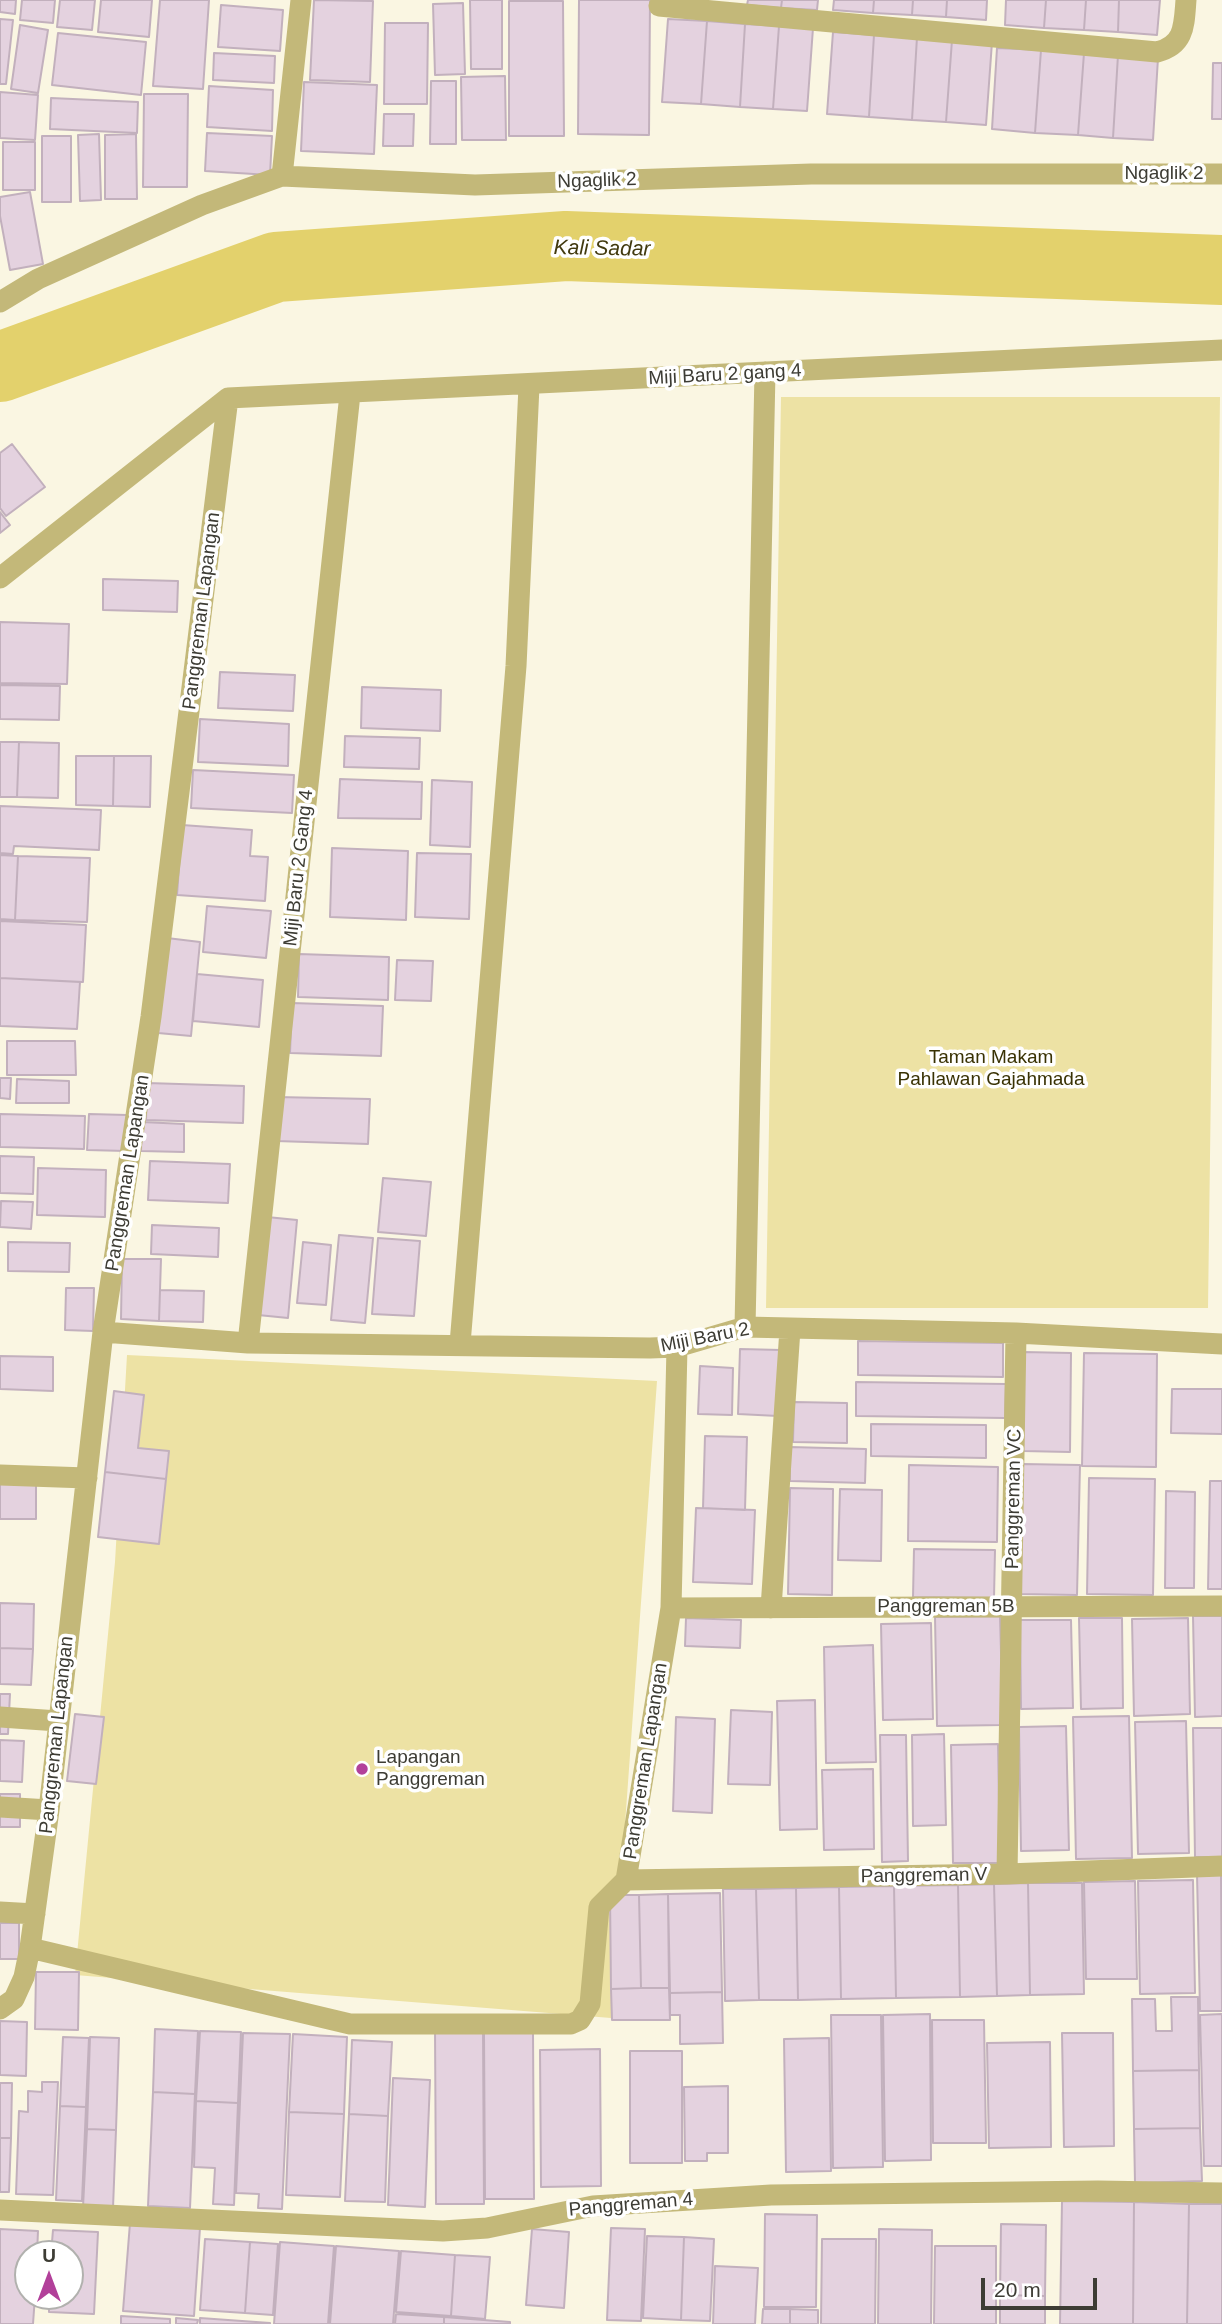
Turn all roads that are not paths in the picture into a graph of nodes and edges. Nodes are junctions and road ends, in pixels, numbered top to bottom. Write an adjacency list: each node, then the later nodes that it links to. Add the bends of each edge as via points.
1 (301, 0): 5 (street)
2 (1186, 0): 3 (street, via 1179,42 1157,52)
3 (659, 6)
4 (1222, 174): 5 (street, Ngaglik 2, via 811,174 475,185)
5 (282, 176): 6 (street, Ngaglik 2, via 202,205 38,279)
6 (0, 302)
7 (1222, 350): 8 (street, Miji Baru 2 gang 4)
8 (765, 372): 9 (street, Miji Baru 2 gang 4); 13 (street)
9 (529, 386): 10 (street, Miji Baru 2 gang 4); 18 (street, via 516,666)
10 (350, 394): 11 (street, Miji Baru 2 gang 4); 17 (street, Miji Baru 2 Gang 4)
11 (229, 398): 12 (street); 15 (street, Panggreman Lapangan, via 151,1017)
12 (0, 578)
13 (745, 1327): 14 (street, Miji Baru 2); 20 (street, Miji Baru 2)
14 (790, 1329): 16 (street, Miji Baru 2); 26 (street)
15 (103, 1332): 17 (street, Miji Baru 2); 22 (street, Panggreman Lapangan)
16 (1016, 1334): 19 (street, Miji Baru 2); 24 (street, Panggreman VC)
17 (248, 1343): 18 (street, Miji Baru 2)
18 (460, 1344): 20 (street, Miji Baru 2)
19 (1222, 1344)
20 (677, 1347): 25 (street, Panggreman Lapangan)
21 (0, 1475): 22 (street)
22 (87, 1478): 28 (street, Panggreman Lapangan)
23 (1222, 1606): 24 (street, Panggreman 5B)
24 (1012, 1607): 26 (street, Panggreman 5B); 32 (street, Panggreman VC)
25 (671, 1608): 26 (street, Panggreman 5B); 33 (street, Panggreman Lapangan)
26 (771, 1608)
27 (0, 1717): 28 (street)
28 (58, 1721): 30 (street, Panggreman Lapangan)
29 (0, 1807): 30 (street)
30 (49, 1810): 35 (street, Panggreman Lapangan)
31 (1222, 1866): 32 (street, Panggreman V)
32 (1007, 1874): 33 (street, Panggreman V)
33 (626, 1880): 36 (street, Panggreman Lapangan, via 599,1907 590,2004 580,2020 571,2024 351,2024)
34 (0, 1912): 35 (street)
35 (35, 1914): 36 (street, Panggreman Lapangan)
36 (30, 1948): 37 (street, Panggreman Lapangan, via 14,1999)
37 (1, 2009)
38 (1222, 2193): 39 (street, Panggreman 4, via 771,2195 593,2206 487,2228 443,2231)
39 (0, 2210)

